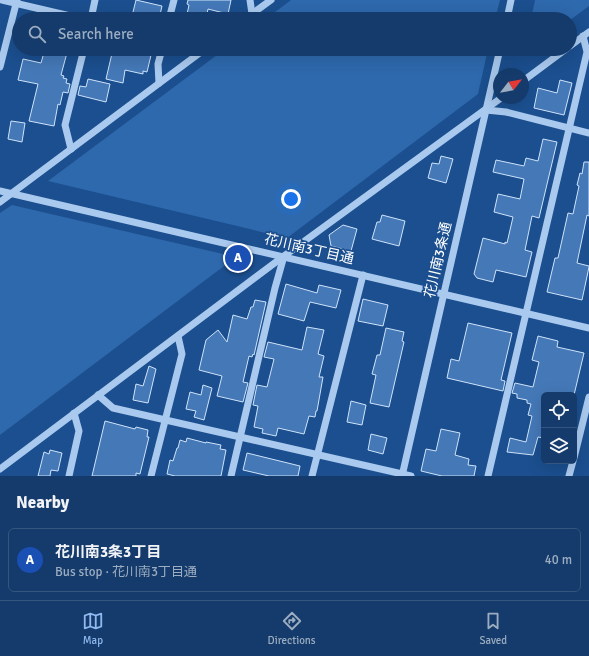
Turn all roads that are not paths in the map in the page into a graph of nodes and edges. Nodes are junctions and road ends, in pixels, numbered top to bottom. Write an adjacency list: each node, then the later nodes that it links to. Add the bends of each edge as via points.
1 (2, 0): 7 (street)
2 (95, 0): 10 (street)
3 (174, 0): 11 (street)
4 (250, 0): 12 (street)
5 (271, 0): 13 (street)
6 (511, 0): 14 (street)
7 (17, 2): 8 (street); 9 (street)
8 (14, 12)
9 (56, 12)
10 (92, 12)
11 (171, 12)
12 (252, 12)
13 (255, 12)
14 (508, 12)
15 (12, 21): 24 (street)
16 (589, 32): 17 (street)
17 (583, 36): 18 (street); 29 (street, via 587,52)
18 (577, 41)
19 (82, 56): 31 (street, via 65,125)
20 (160, 56): 26 (street)
21 (196, 56): 26 (street)
22 (498, 56): 28 (street, 花川南3条通)
23 (557, 56): 25 (street)
24 (0, 67)
25 (529, 77)
26 (159, 83): 31 (street)
27 (494, 104): 28 (street)
28 (486, 110): 29 (street, via 506,112); 35 (street); 37 (street, 花川南3条通)
29 (569, 128): 30 (street); 38 (street)
30 (589, 133)
31 (70, 149): 33 (street)
32 (0, 191): 33 (street, 花川南3丁目通)
33 (11, 194): 34 (street); 35 (street, 花川南3丁目通)
34 (0, 202)
35 (284, 256): 36 (street, 花川南3丁目通); 40 (street); 45 (street)
36 (362, 275): 37 (street, 花川南3丁目通); 47 (street)
37 (444, 294): 38 (street, 花川南3丁目通); 50 (street, 花川南3条通)
38 (526, 312): 39 (street, 花川南3丁目通); 56 (street)
39 (589, 328)
40 (178, 336): 41 (street); 44 (street, via 182,354)
41 (98, 395): 43 (street); 44 (street, via 113,408)
42 (589, 397): 46 (street)
43 (74, 413): 49 (street); 51 (street, via 79,431)
44 (164, 420): 45 (street); 52 (street)
45 (240, 437): 47 (street); 53 (street)
46 (577, 446)
47 (318, 455): 50 (street); 54 (street)
48 (572, 464): 57 (street)
49 (0, 468)
50 (402, 475): 55 (street)
51 (68, 476)
52 (150, 476)
53 (231, 476)
54 (312, 476)
55 (411, 476)
56 (488, 476)
57 (570, 476)

